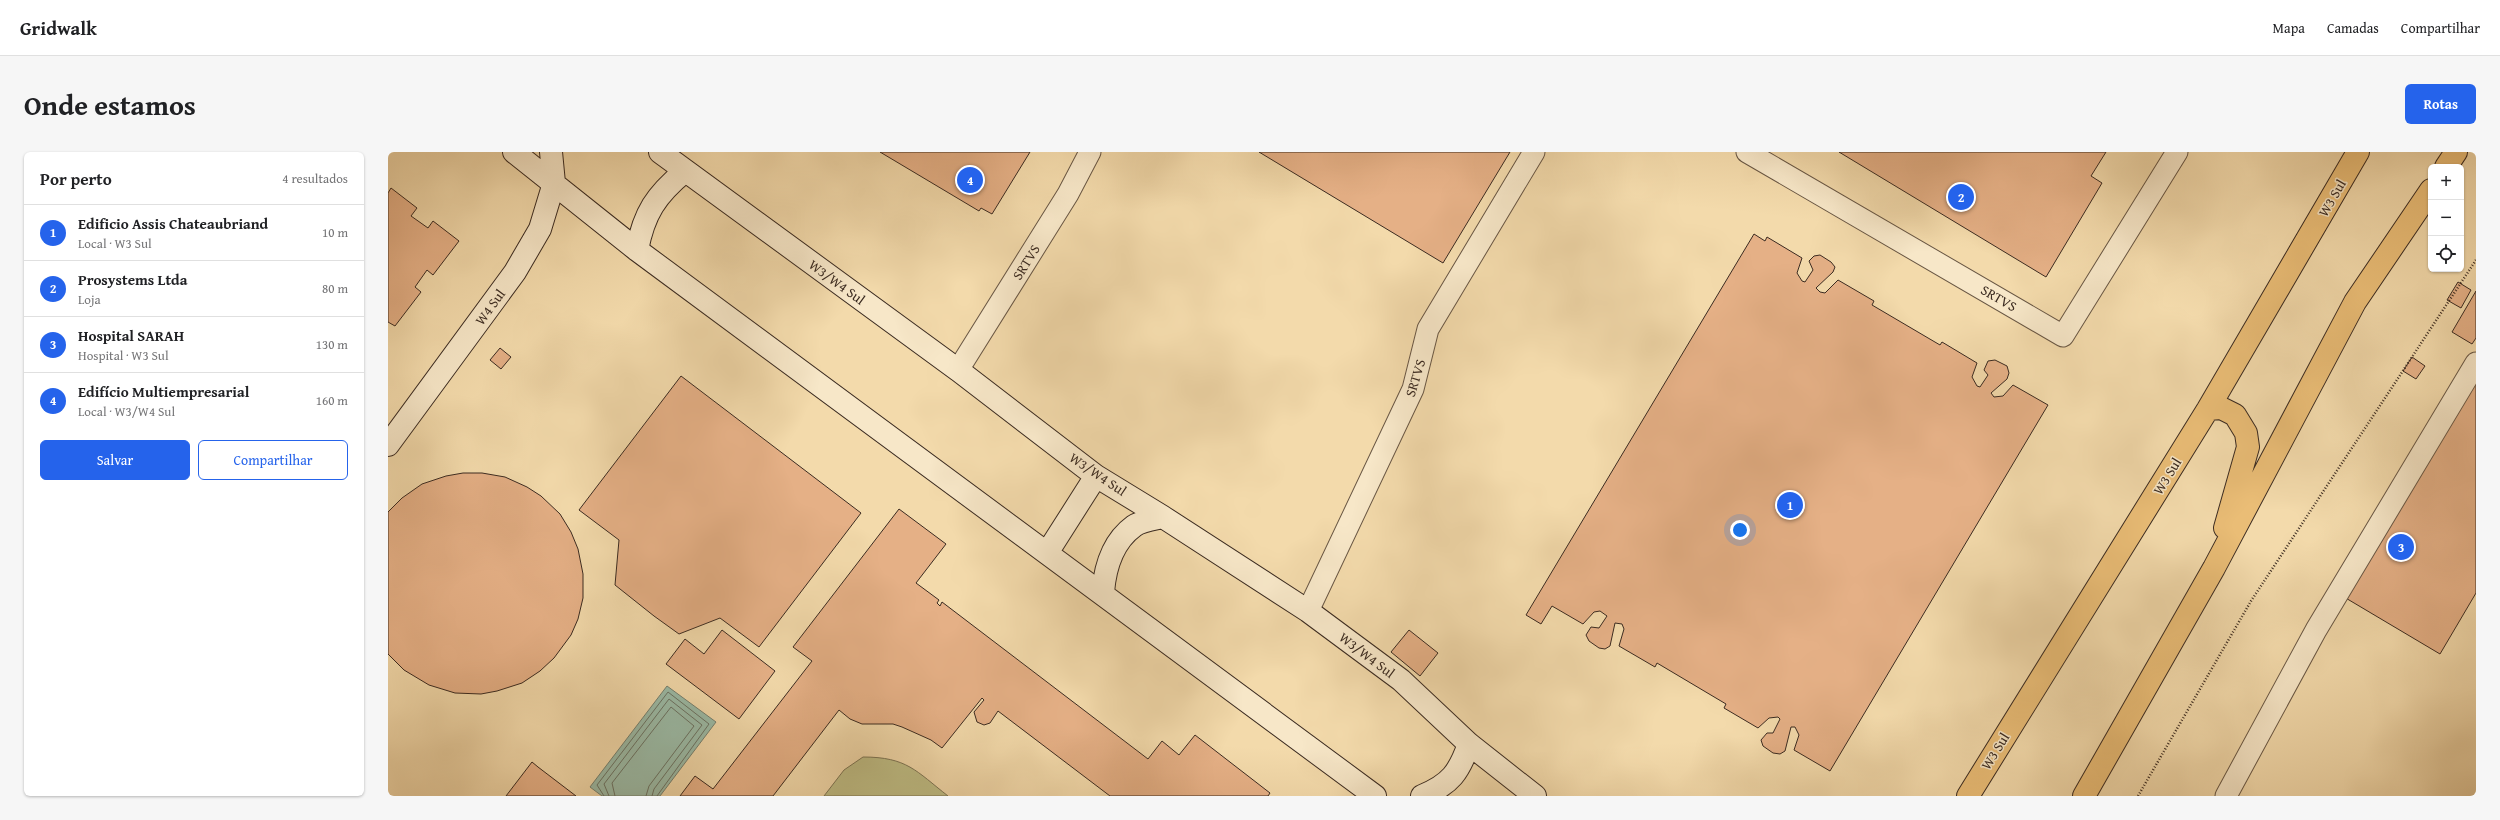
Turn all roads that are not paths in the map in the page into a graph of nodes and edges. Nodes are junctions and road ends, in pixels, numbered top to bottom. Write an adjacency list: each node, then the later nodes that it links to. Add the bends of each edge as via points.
1 (514, 152): 12 (main road)
2 (551, 152): 12 (main road, W4 Sul)
3 (660, 152): 11 (main road, W3/W4 Sul)
4 (1090, 152): 16 (lane, SRTVS, via 1068,194)
5 (1534, 152): 24 (lane, SRTVS, via 1428,329 1413,389)
6 (1747, 152): 7 (lane, SRTVS, via 2063,336)
7 (2177, 152)
8 (2358, 152): 17 (main road, W3 Sul)
9 (2456, 152): 10 (main road)
10 (2448, 164)
11 (685, 171): 14 (main road, via 666,187 651,206 641,228); 16 (main road, W3/W4 Sul)
12 (554, 183): 14 (main road); 18 (main road, W4 Sul, via 540,229 515,272)
13 (2428, 194): 22 (main road, via 2355,302)
14 (637, 250): 21 (main road)
15 (2476, 363): 31 (lane, via 2316,630)
16 (958, 370): 19 (main road, W3/W4 Sul)
17 (2208, 409): 22 (main road, via 2221,408 2235,415 2246,433 2248,447); 29 (main road, W3 Sul)
18 (388, 445)
19 (1096, 476): 20 (main road, W3/W4 Sul); 21 (main road)
20 (1163, 517): 23 (main road, via 1134,526 1116,545 1105,571); 24 (main road, W3/W4 Sul)
21 (1047, 553): 23 (main road)
22 (2214, 568): 30 (main road)
23 (1103, 592): 27 (main road)
24 (1308, 611): 25 (main road, W3/W4 Sul, via 1401,680)
25 (1469, 744): 26 (main road, W3/W4 Sul); 28 (main road, via 1462,764 1453,778)
26 (1523, 794)
27 (1376, 796)
28 (1422, 796)
29 (1968, 796)
30 (2084, 796)
31 (2226, 796)

